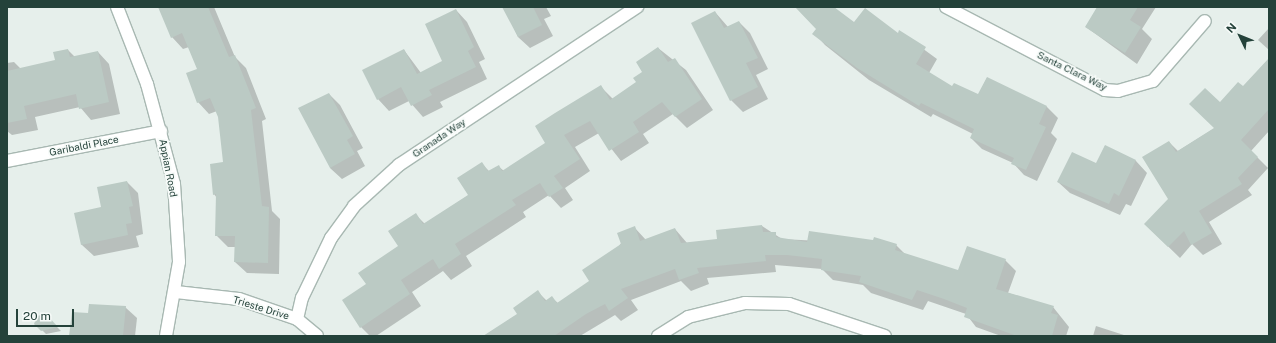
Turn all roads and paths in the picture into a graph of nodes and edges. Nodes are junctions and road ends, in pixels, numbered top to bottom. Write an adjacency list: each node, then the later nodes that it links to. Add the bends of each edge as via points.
1 (117, 7): 5 (street, Appian Road)
2 (637, 7): 8 (street, Granada Way, via 399,165 354,206 331,238 302,298)
3 (946, 7): 4 (street, Santa Clara Way, via 1105,90 1118,91 1153,81)
4 (1206, 21)
5 (161, 131): 6 (street, Garibaldi Place); 7 (street, Appian Road, via 174,184 179,262)
6 (7, 161)
7 (176, 292): 8 (street, Trieste Drive, via 239,298); 9 (street, Appian Road)
8 (297, 319): 10 (street, Trieste Drive)
9 (166, 336)
10 (317, 336)
11 (658, 336): 12 (street, via 688,317 745,303 789,304)
12 (886, 336)

